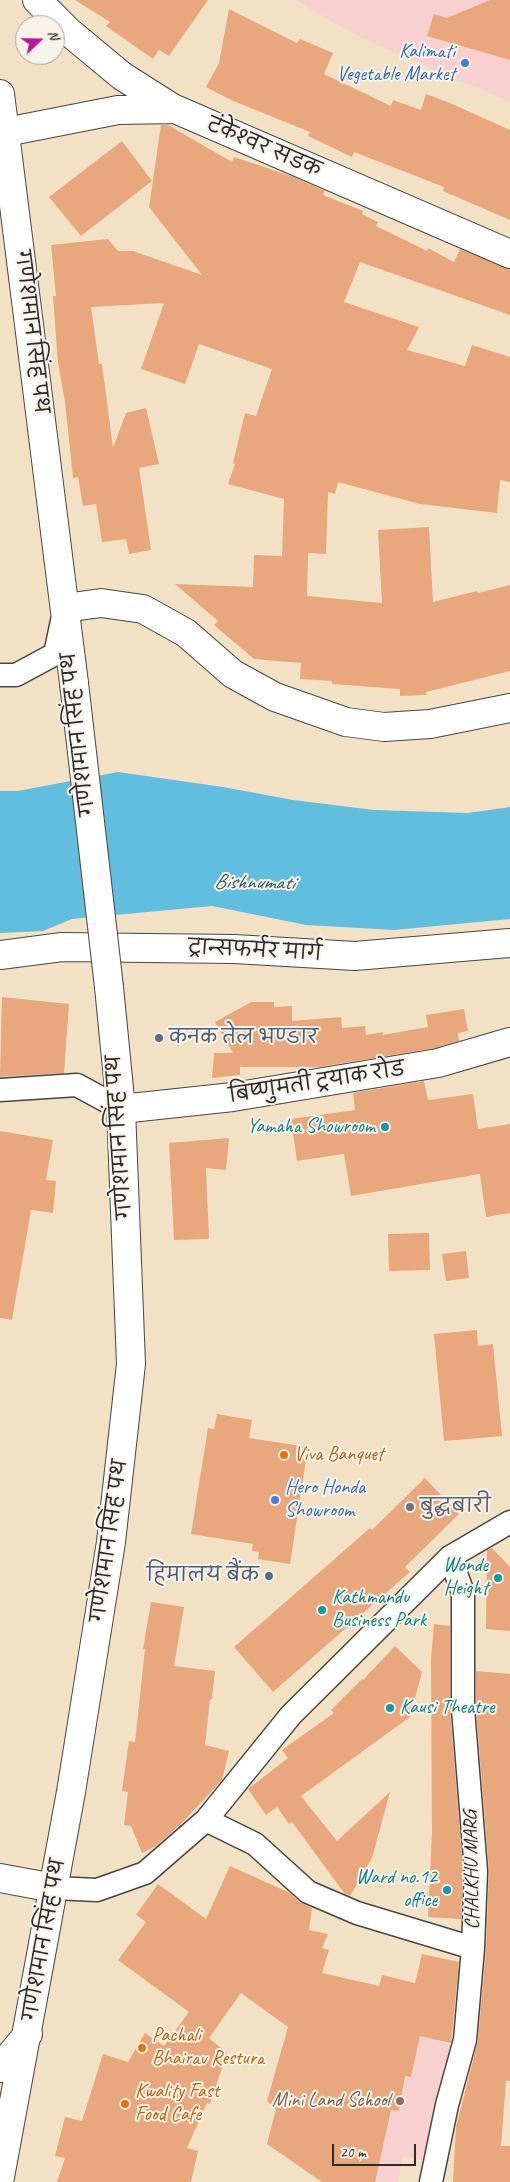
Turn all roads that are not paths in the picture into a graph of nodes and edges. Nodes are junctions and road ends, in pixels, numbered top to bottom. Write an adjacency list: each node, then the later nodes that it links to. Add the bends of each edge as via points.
1 (37, 0): 3 (main road, via 122,76)
2 (0, 94): 4 (main road, गणेशमान सिंह पथ)
3 (175, 109): 4 (main road, टंकेश्वर सडक, via 118,110); 5 (main road, टंकेश्वर सडक)
4 (6, 132): 6 (main road, गणेशमान सिंह पथ)
5 (510, 254)
6 (65, 608): 7 (street, via 55,654 16,675); 8 (main road, via 102,602 143,609 186,633 233,674 276,697 346,722 384,727 430,724); 13 (main road, गणेशमान सिंह पथ, bridge)
7 (0, 674)
8 (510, 708)
9 (510, 943): 10 (main road, ट्रान्सफर्मर मार्ग, via 355,956 234,948 62,947)
10 (0, 955)
11 (510, 1042): 13 (main road, बिष्णुमती ट्रयाक रोड, via 438,1063 234,1097)
12 (0, 1090): 13 (street, via 77,1085)
13 (121, 1110): 18 (main road, गणेशमान सिंह पथ, via 131,1364 111,1542)
14 (510, 1522): 15 (street)
15 (450, 1557): 16 (street, via 291,1715); 19 (street, CHALKHU MARG, via 463,1593 463,1709 476,1871)
16 (206, 1820): 18 (street, via 145,1873 97,1890); 19 (street, via 255,1844 308,1892 357,1913)
17 (0, 1878): 18 (main road)
18 (54, 1888): 20 (main road, गणेशमान सिंह पथ)
19 (473, 1948): 23 (street, CHALKHU MARG, via 466,2040 447,2105)
20 (28, 2034): 21 (main road); 22 (main road, गणेशमान सिंह पथ)
21 (0, 2068)
22 (0, 2177)
23 (431, 2182)

